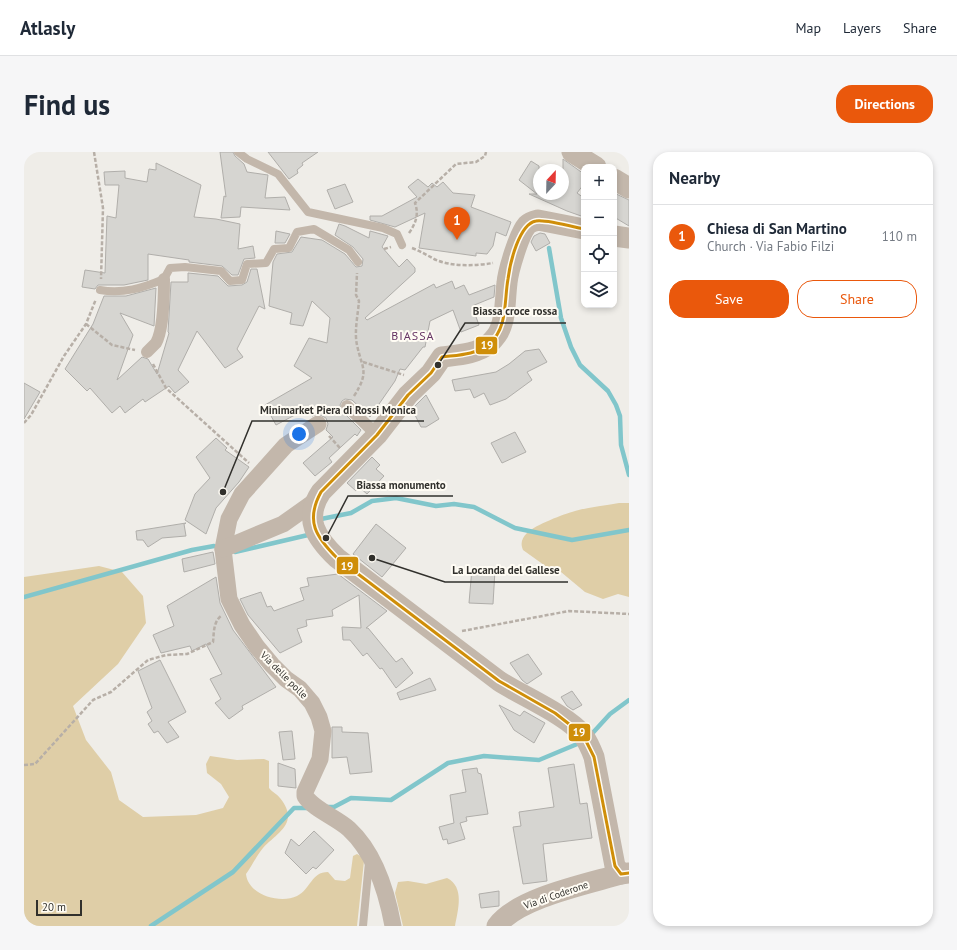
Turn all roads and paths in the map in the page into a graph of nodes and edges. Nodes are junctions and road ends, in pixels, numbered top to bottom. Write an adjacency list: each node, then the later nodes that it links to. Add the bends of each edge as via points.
1 (94, 152): 15 (path, via 103,208)
2 (238, 152): 11 (lane, via 278,174 308,212 383,228 397,234)
3 (486, 152): 11 (path, via 485,156 476,162 456,164 415,203 418,211 416,220)
4 (572, 152): 5 (street)
5 (591, 164)
6 (617, 180): 7 (street)
7 (629, 188)
8 (581, 228): 12 (street, via 533,221 527,225)
9 (617, 236): 10 (street)
10 (629, 238)
11 (402, 245): 12 (path, via 435,259 468,266 501,261)
12 (514, 256): 19 (street, via 507,281 503,320 494,339 488,345 465,354 442,357 431,373)
13 (358, 262): 14 (lane, via 348,250 314,229 297,232 289,248 274,249 266,263 247,264 242,280 230,281 221,271 185,267 170,268); 18 (path, via 356,344)
14 (164, 279): 15 (lane, via 142,288 120,292); 17 (street, via 165,303 160,325 156,342)
15 (100, 290): 16 (path)
16 (86, 324): 17 (path, via 112,344); 21 (path, via 64,356 31,415)
17 (147, 352): 25 (path, via 166,388)
18 (363, 362): 19 (path, via 405,375); 20 (path, via 364,377)
19 (408, 394): 23 (street)
20 (347, 406): 23 (street)
21 (24, 422)
22 (318, 424): 24 (path); 25 (street, via 286,445)
23 (377, 435): 24 (street)
24 (351, 460): 26 (street)
25 (259, 473): 27 (street, via 235,506)
26 (314, 502): 27 (street, via 284,524); 30 (street, via 312,522 322,543 337,558)
27 (223, 549): 28 (street, via 229,599)
28 (233, 608): 31 (path, via 218,618 213,642 187,654 166,655 148,660 112,692 93,700 35,764); 32 (street, Via delle polle, via 257,647 286,679 300,689 319,716 323,731 322,752 317,770 305,792 306,798 350,830)
29 (629, 614): 30 (path, via 569,611)
30 (438, 636): 33 (street, via 499,681 543,706 582,734 594,757 613,861)
31 (24, 765)
32 (369, 857): 34 (lane); 35 (street, via 381,880)
33 (625, 873): 36 (street, Via di Coderone, via 527,903 501,920)
34 (363, 926)
35 (393, 926)
36 (497, 926)

